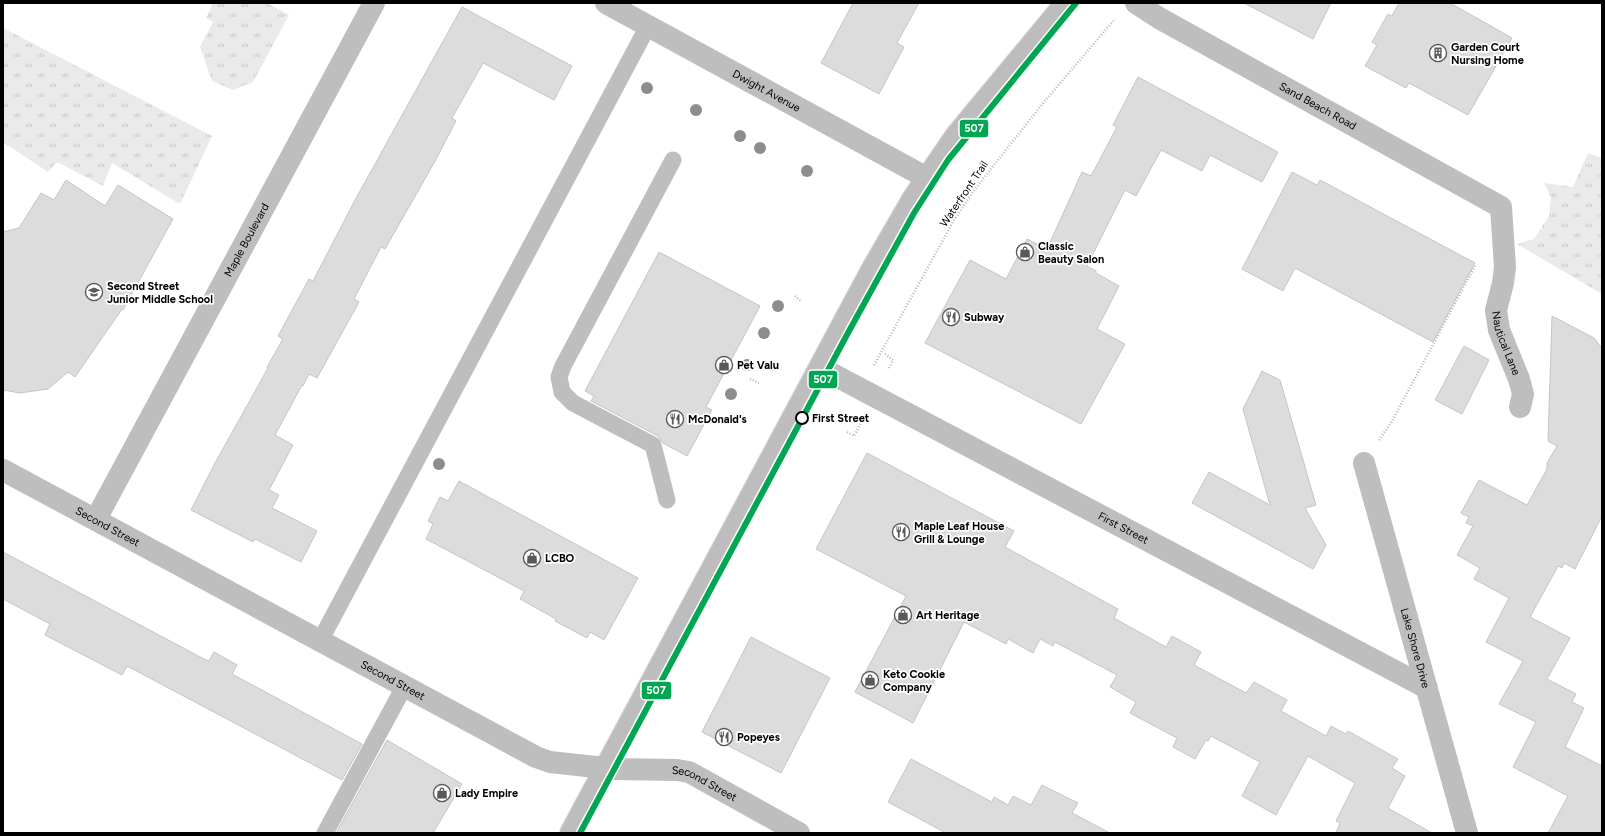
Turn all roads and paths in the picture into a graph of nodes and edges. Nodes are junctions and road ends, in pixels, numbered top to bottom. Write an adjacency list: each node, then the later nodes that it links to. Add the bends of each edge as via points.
1 (374, 3): 25 (street, Maple Boulevard)
2 (606, 3): 5 (street, Dwight Avenue)
3 (1066, 3): 8 (main road, via 956,136)
4 (1136, 3): 9 (street, Sand Beach Road)
5 (648, 26): 8 (street, Dwight Avenue); 26 (lane)
6 (1109, 26): 18 (path, Waterfront Trail, via 1044,102 972,193 953,222)
7 (673, 160): 24 (lane, via 566,360 559,378 562,392 573,403 653,445)
8 (927, 178): 14 (main road, via 872,270)
9 (1501, 207): 19 (street, Nautical Lane, via 1505,267 1496,310 1499,330 1519,379 1522,394)
10 (1478, 260): 22 (path, via 1391,423)
11 (795, 296): 12 (path)
12 (802, 302)
13 (885, 354): 15 (path, via 894,360)
14 (821, 368): 18 (street, First Street); 29 (main road)
15 (888, 370)
16 (750, 378): 17 (path)
17 (759, 383)
18 (860, 390): 28 (street, First Street)
19 (1520, 407)
20 (861, 423): 21 (path, via 854,436)
21 (847, 432)
22 (1364, 463): 28 (street, Lake Shore Drive)
23 (3, 470): 25 (street, Second Street)
24 (667, 500)
25 (96, 519): 26 (street, Second Street)
26 (320, 641): 27 (street, Second Street)
27 (404, 687): 29 (street, Second Street, via 536,757 550,762); 30 (lane)
28 (1427, 688): 33 (street, Lake Shore Drive)
29 (606, 767): 31 (main road); 32 (street, Second Street, via 689,772)
30 (325, 833)
31 (571, 833)
32 (799, 833)
33 (1468, 833)

